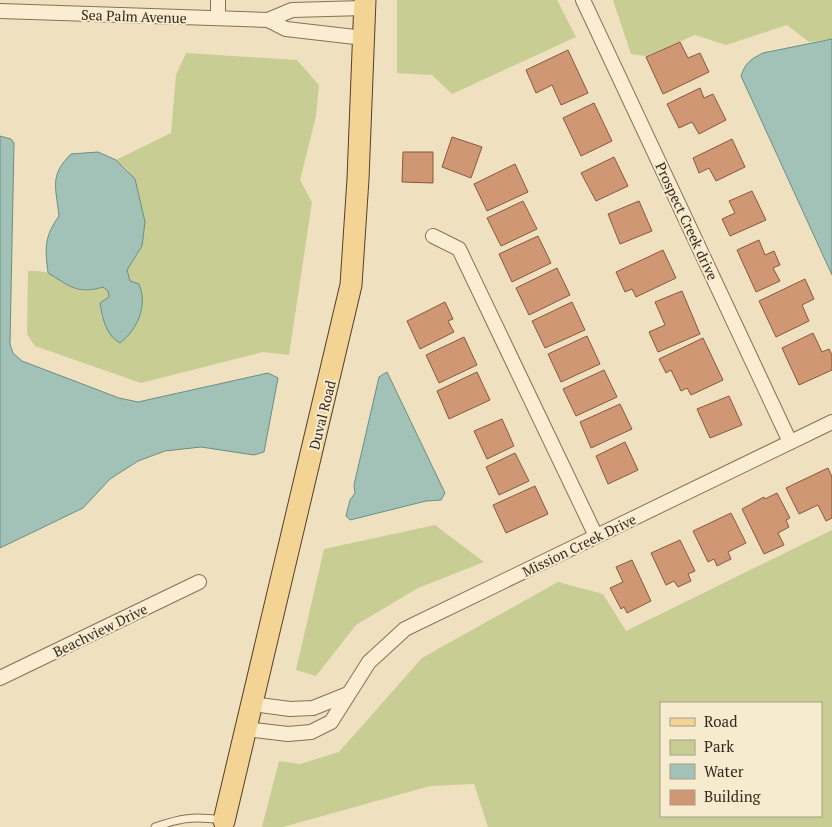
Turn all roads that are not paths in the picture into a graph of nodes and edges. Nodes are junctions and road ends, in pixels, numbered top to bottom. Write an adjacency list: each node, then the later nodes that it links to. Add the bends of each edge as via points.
1 (218, 0): 5 (street)
2 (583, 0): 10 (street, Prospect Creek drive)
3 (364, 4): 6 (street, Sea Palm Avenue, via 292,10); 7 (main road, Duval Road)
4 (1, 8): 5 (street, Sea Palm Avenue)
5 (218, 18): 6 (street, Sea Palm Avenue)
6 (268, 20): 7 (street, Sea Palm Avenue, via 286,29)
7 (364, 38): 15 (main road, Duval Road, via 352,285)
8 (433, 236): 11 (street, via 459,249)
9 (832, 422): 10 (street, Mission Creek Drive)
10 (790, 442): 11 (street, Mission Creek Drive)
11 (596, 536): 14 (street, Mission Creek Drive, via 405,629 369,662)
12 (199, 582): 13 (street, Beachview Drive)
13 (0, 678)
14 (348, 694): 15 (street, via 313,708 290,709); 16 (street, Mission Creek Drive, via 331,722 311,732 288,734)
15 (252, 704): 16 (main road, Duval Road)
16 (246, 729): 17 (main road, Duval Road)
17 (224, 821): 18 (lane, via 198,816)
18 (155, 827)

